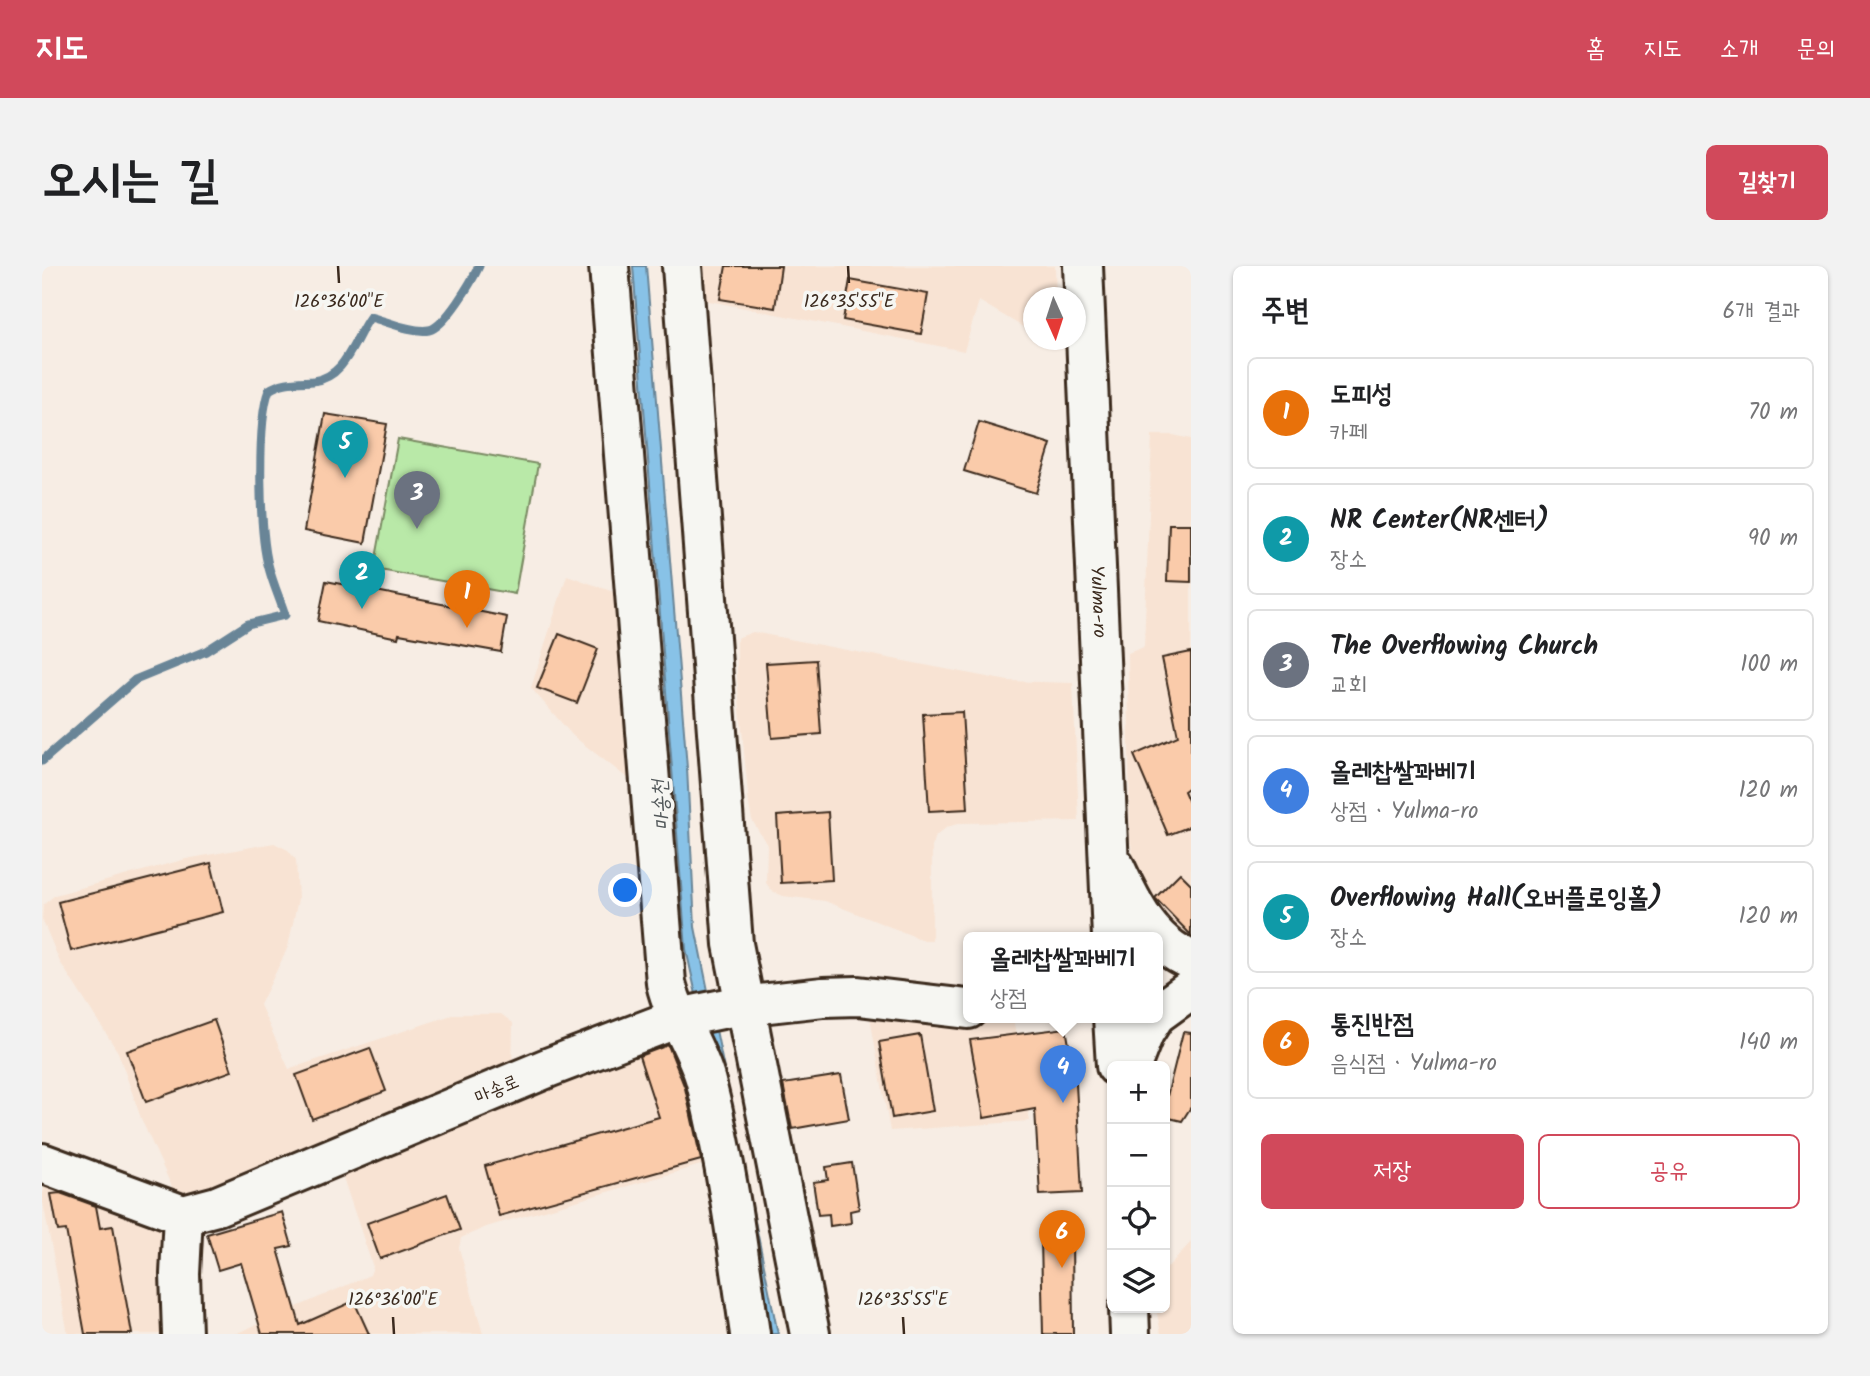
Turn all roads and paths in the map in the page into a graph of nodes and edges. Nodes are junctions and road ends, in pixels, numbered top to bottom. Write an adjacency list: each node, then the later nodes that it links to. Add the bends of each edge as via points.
1 (609, 266): 15 (street, via 666,983)
2 (682, 266): 12 (street)
3 (1083, 266): 4 (street, Yulma-ro)
4 (1108, 852): 5 (street, Yulma-ro); 6 (street, via 1134,908)
5 (1112, 932)
6 (1152, 932)
7 (1163, 942): 8 (street)
8 (1191, 960)
9 (1191, 976): 10 (street)
10 (1163, 978)
11 (1191, 989): 14 (street)
12 (739, 1006): 13 (street, 마송로, via 858,996); 15 (street, 마송로); 25 (street)
13 (963, 1008)
14 (1163, 1009)
15 (684, 1017): 21 (street, 마송로, via 550,1067 217,1206); 24 (street, via 705,1079 728,1179)
16 (1113, 1023): 18 (street)
17 (1150, 1023): 19 (street)
18 (1116, 1061)
19 (1132, 1061)
20 (42, 1163): 21 (street)
21 (183, 1215): 23 (street)
22 (1129, 1313): 26 (street)
23 (182, 1334)
24 (750, 1334)
25 (810, 1334)
26 (1130, 1334)

